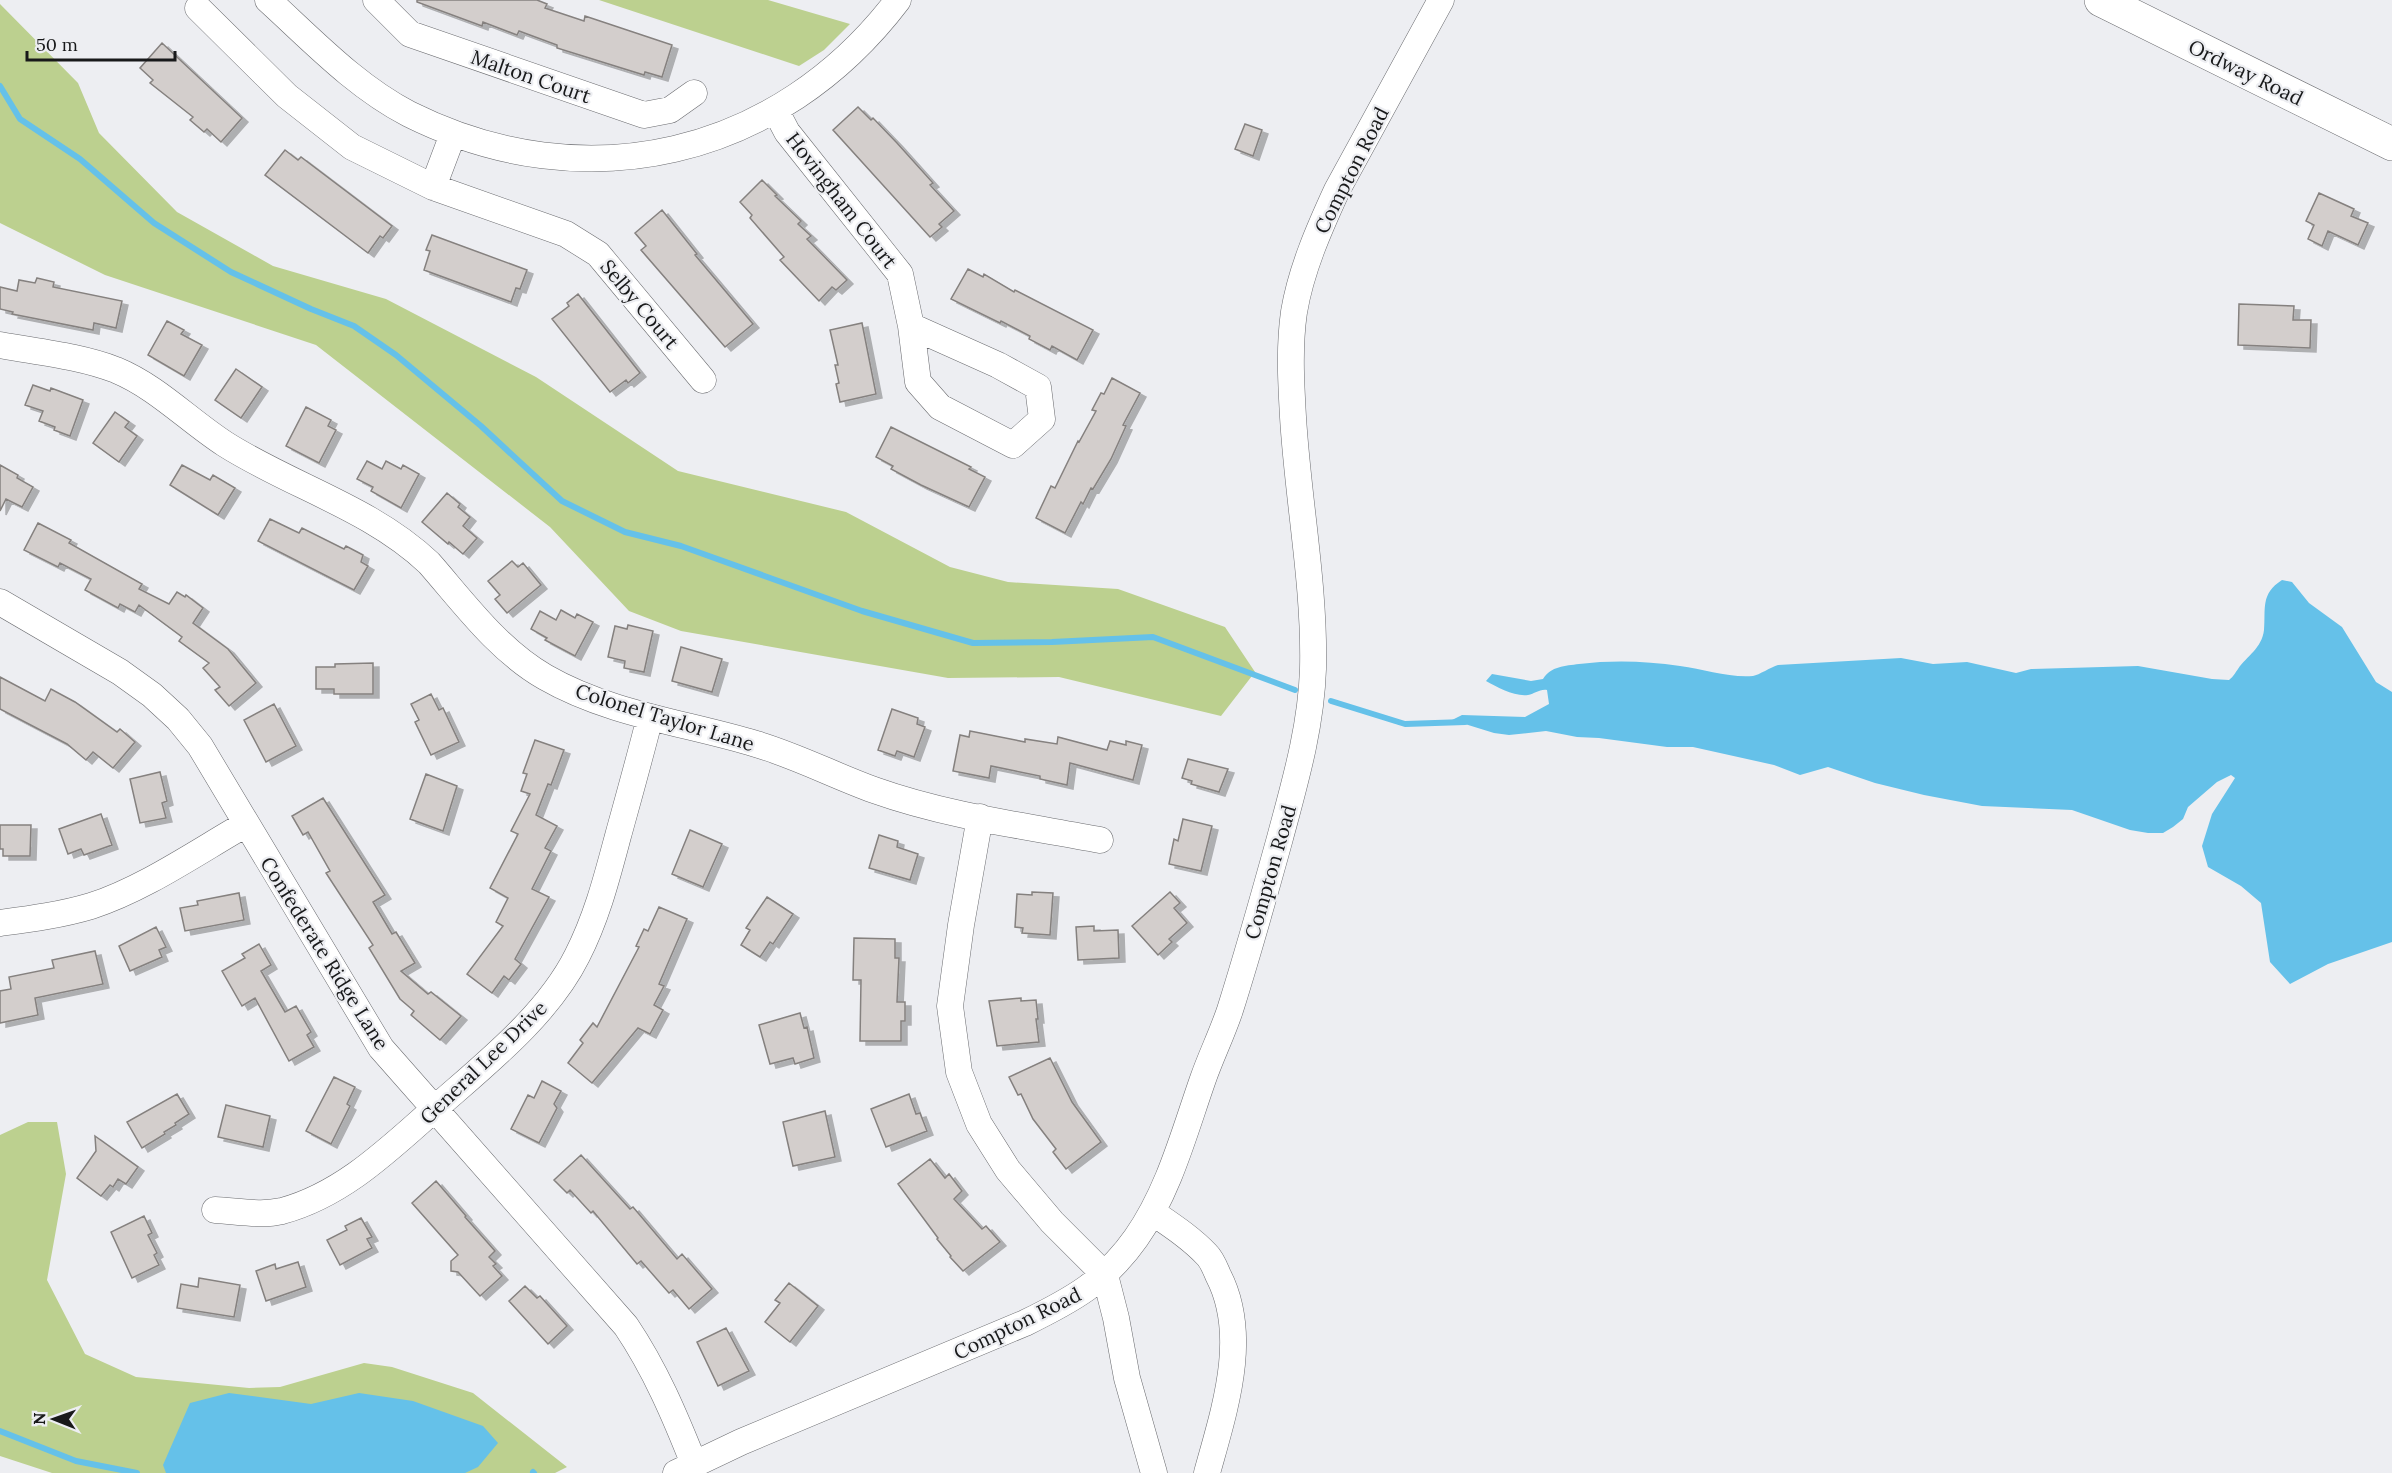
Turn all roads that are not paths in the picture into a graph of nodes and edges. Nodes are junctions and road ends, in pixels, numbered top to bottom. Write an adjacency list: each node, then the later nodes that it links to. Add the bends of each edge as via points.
1 (268, 0): 9 (street, via 362,84 407,113)
2 (376, 0): 7 (street, Malton Court, via 410,34 644,115 670,110)
3 (898, 0): 8 (street, via 849,56)
4 (1441, 0): 23 (street, Compton Road, via 1337,190 1300,286 1290,370 1310,592 1310,716 1294,787 1232,1004 1185,1136)
5 (2101, 0): 10 (main road, Ordway Road)
6 (198, 8): 11 (street, Selby Court, via 287,96 352,147)
7 (694, 93)
8 (776, 111): 9 (street, via 689,145 612,159 508,150); 12 (street, Hovingham Court, via 787,132 900,274)
9 (453, 134): 11 (street)
10 (2392, 144)
11 (433, 187): 14 (street, Selby Court, via 566,234 598,254)
12 (911, 326): 12 (street, Hovingham Court, via 918,382 940,407 1013,445 1042,419 1038,387)
13 (0, 345): 16 (street, Colonel Taylor Lane, via 94,363 141,383 227,445 398,537 429,563 512,653 544,676 588,697)
14 (703, 380)
15 (0, 602): 18 (street, Confederate Ridge Lane, via 152,695 201,746)
16 (650, 717): 17 (street, Colonel Taylor Lane, via 758,745 875,790); 21 (street, General Lee Drive, via 600,903 576,959 537,1013)
17 (980, 817): 19 (street, Colonel Taylor Lane); 24 (street, via 950,1006 959,1072 979,1124 1008,1170)
18 (246, 824): 20 (street, via 122,894 40,918); 21 (street, Confederate Ridge Lane, via 381,1048)
19 (1100, 840)
20 (0, 923)
21 (434, 1109): 22 (street, General Lee Drive, via 363,1170 315,1198 267,1214); 25 (street, Confederate Ridge Lane, via 626,1326 676,1418)
22 (215, 1210)
23 (1152, 1212): 24 (street, Compton Road); 27 (street, via 1208,1256 1226,1290 1232,1321 1228,1399)
24 (1105, 1275): 25 (street, Compton Road, via 1070,1302 1025,1323); 26 (street, via 1127,1378)
25 (685, 1468)
26 (1154, 1473)
27 (1207, 1473)

